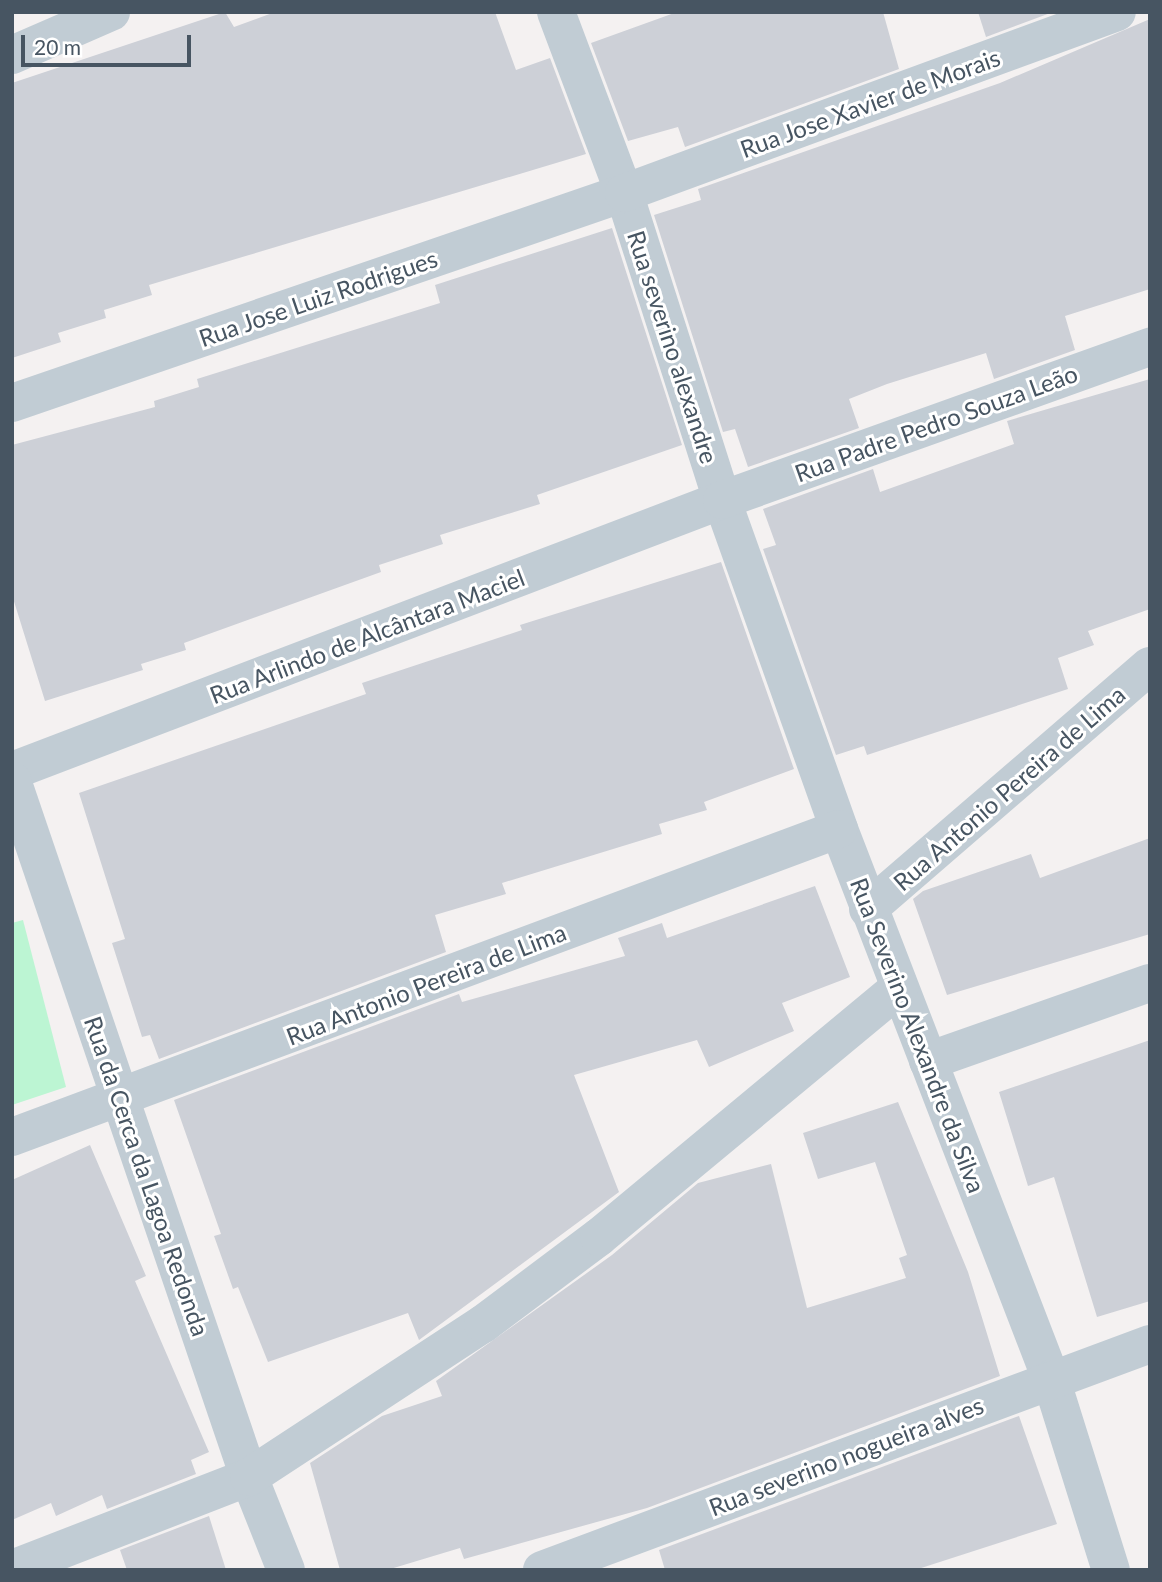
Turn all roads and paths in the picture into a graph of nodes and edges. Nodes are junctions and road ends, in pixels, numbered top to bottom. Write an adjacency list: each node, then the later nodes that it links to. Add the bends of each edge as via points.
1 (111, 12): 4 (street)
2 (556, 12): 5 (street)
3 (1117, 12): 5 (street, Rua Jose Xavier de Morais)
4 (12, 55)
5 (624, 193): 7 (street, Rua Jose Luiz Rodrigues); 8 (street, Rua severino alexandre)
6 (1150, 347): 8 (street, Rua Padre Pedro Souza Leão)
7 (12, 403)
8 (722, 500): 10 (street, Rua Arlindo de Alcântara Maciel); 12 (street, Rua Severino Alexandre da Silva)
9 (1150, 666): 13 (street, Rua Antonio Pereira de Lima)
10 (12, 771)
11 (12, 780): 17 (street, Rua da Cerca da Lagoa Redonda)
12 (839, 829): 13 (street, Rua Severino Alexandre da Silva); 17 (street, Rua Antonio Pereira de Lima)
13 (868, 909): 15 (street, Rua Severino Alexandre da Silva)
14 (1150, 983): 16 (street)
15 (899, 988): 16 (street, Rua Severino Alexandre da Silva); 21 (street, via 546,1277)
16 (928, 1061): 20 (street, Rua Severino Alexandre da Silva)
17 (121, 1098): 18 (street, Rua Antonio Pereira de Lima); 21 (street, Rua da Cerca da Lagoa Redonda)
18 (12, 1137)
19 (1150, 1344): 20 (street, Rua severino nogueira alves)
20 (1051, 1379): 24 (street, Rua severino nogueira alves); 25 (street, Rua Severino Alexandre da Silva)
21 (249, 1477): 22 (street); 23 (street, Rua da Cerca da Lagoa Redonda)
22 (12, 1569)
23 (286, 1570)
24 (542, 1570)
25 (1111, 1570)

